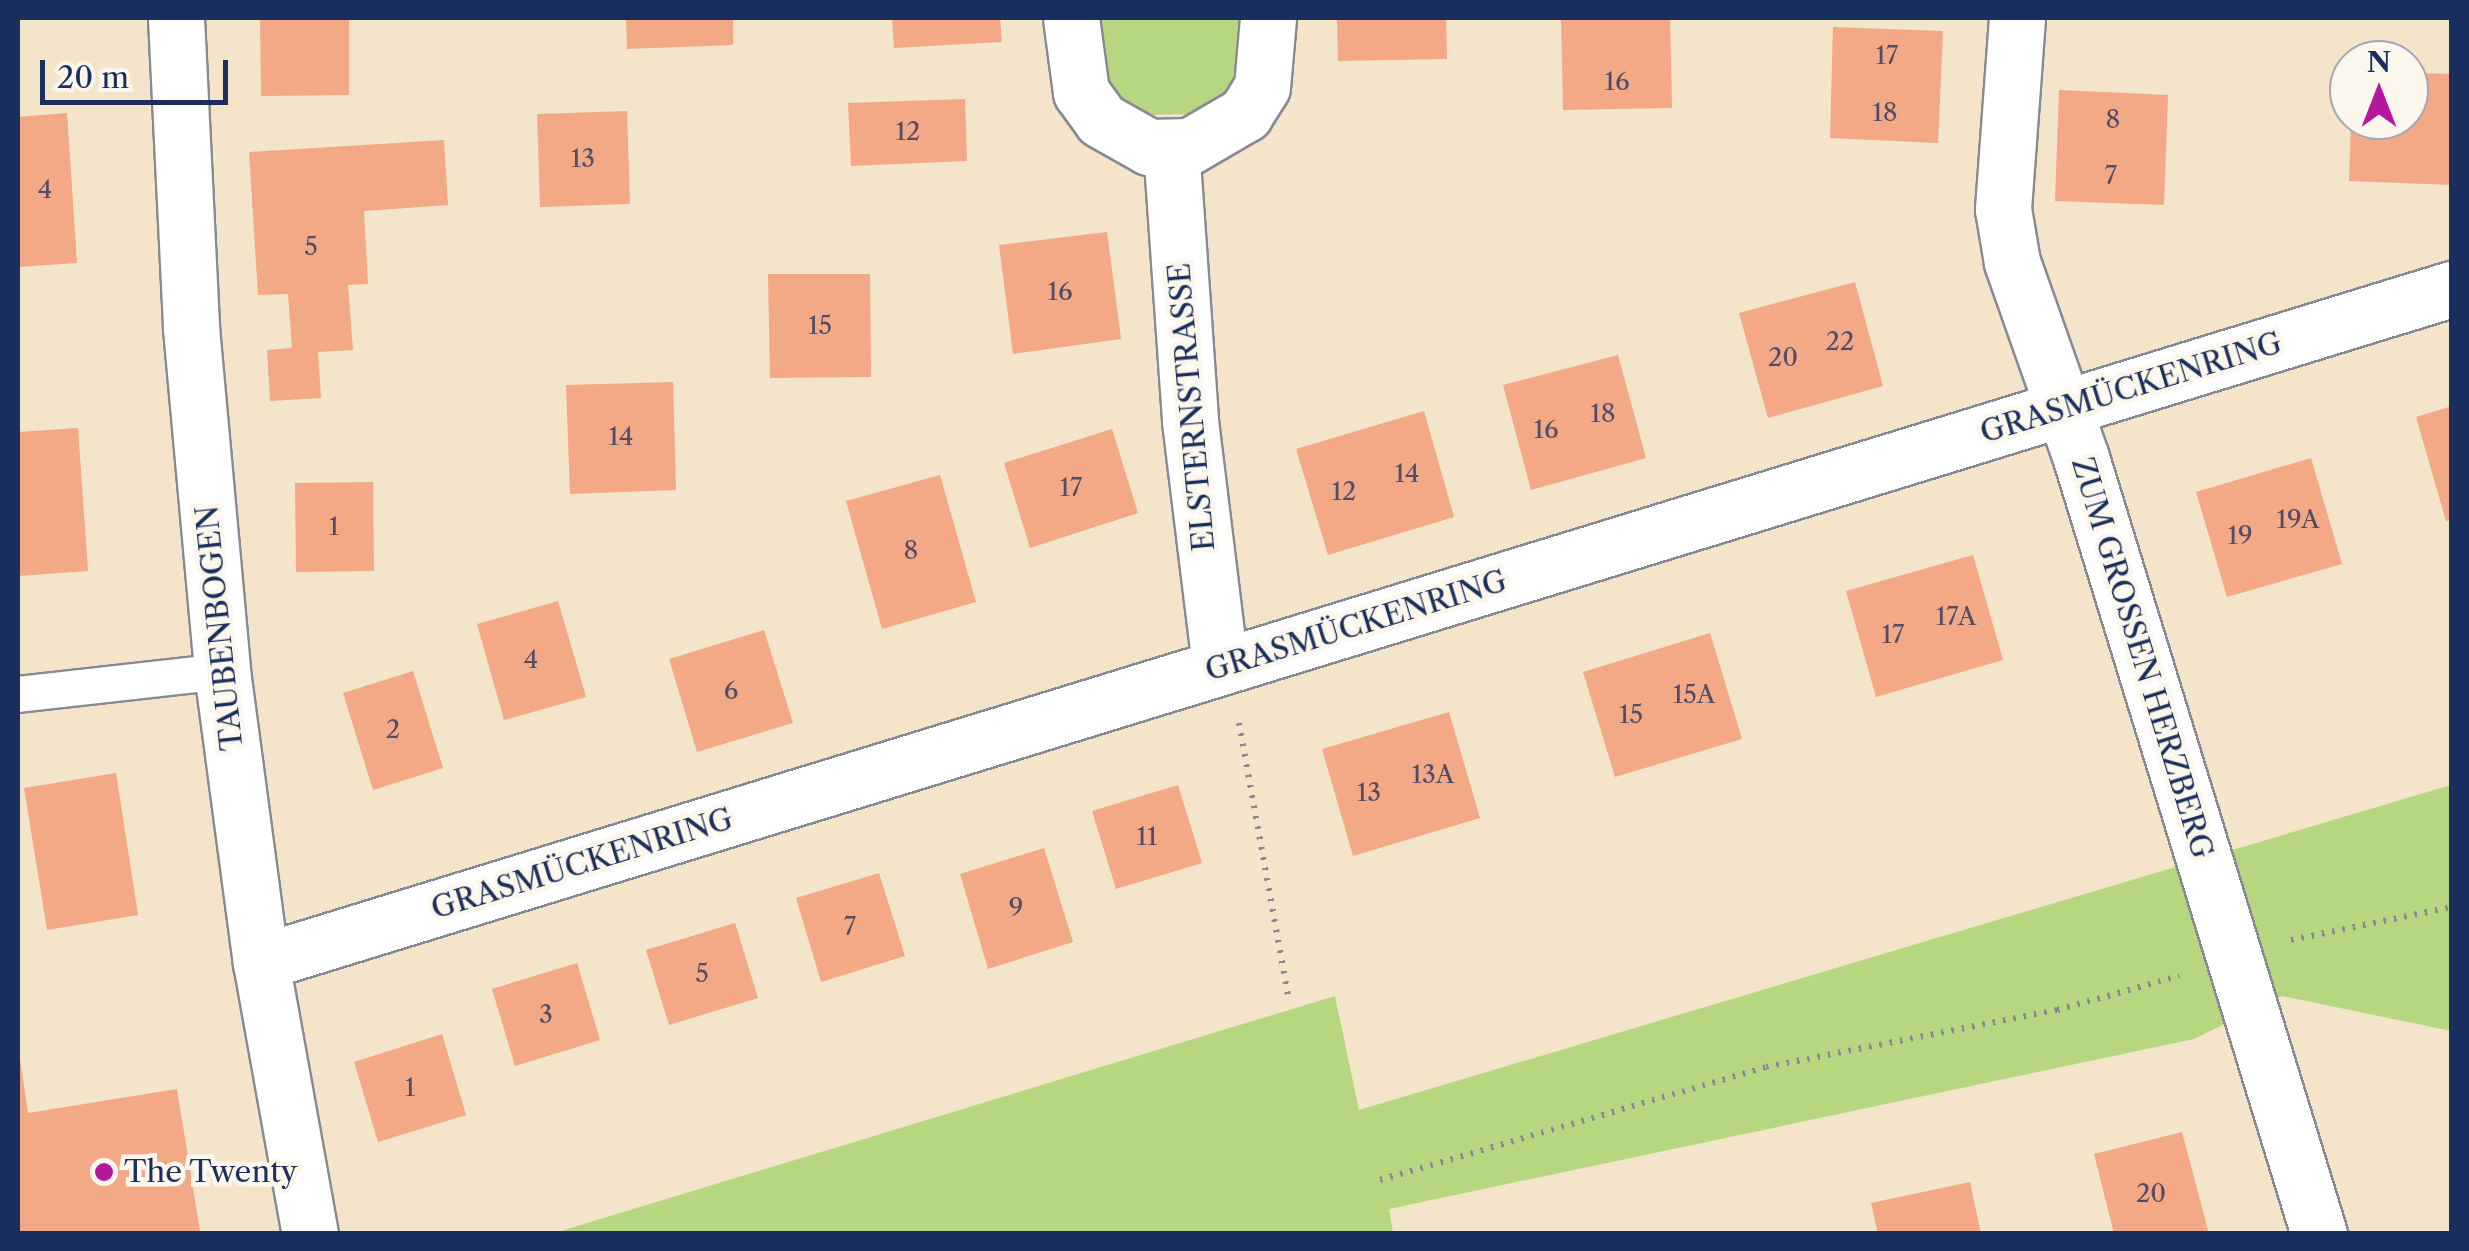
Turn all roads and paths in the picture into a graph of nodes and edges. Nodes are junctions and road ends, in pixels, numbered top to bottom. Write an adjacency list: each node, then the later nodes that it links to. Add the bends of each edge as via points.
1 (176, 18): 9 (street, TAUBENBOGEN, via 191,328)
2 (1071, 18): 5 (street, via 1081,92 1101,120 1149,147)
3 (1268, 18): 5 (street, via 1262,87 1245,114 1220,134)
4 (2017, 18): 7 (street, ZUM GROSSEN HERZBERG, via 2004,208 2012,262)
5 (1171, 147): 8 (street, ELSTERNSTRASSE, via 1190,421)
6 (2452, 289): 7 (street, GRASMÜCKENRING)
7 (2064, 409): 8 (street, GRASMÜCKENRING); 13 (street, ZUM GROSSEN HERZBERG)
8 (1220, 668): 14 (street, GRASMÜCKENRING)
9 (222, 670): 10 (lane); 14 (street, TAUBENBOGEN)
10 (18, 694)
11 (1238, 718): 15 (path)
12 (2452, 907): 13 (path, via 2316,932)
13 (2236, 958): 16 (path, via 2057,1010 1766,1067); 18 (street, ZUM GROSSEN HERZBERG)
14 (261, 962): 17 (street, TAUBENBOGEN)
15 (1289, 1002)
16 (1380, 1180)
17 (310, 1234)
18 (2319, 1234)

